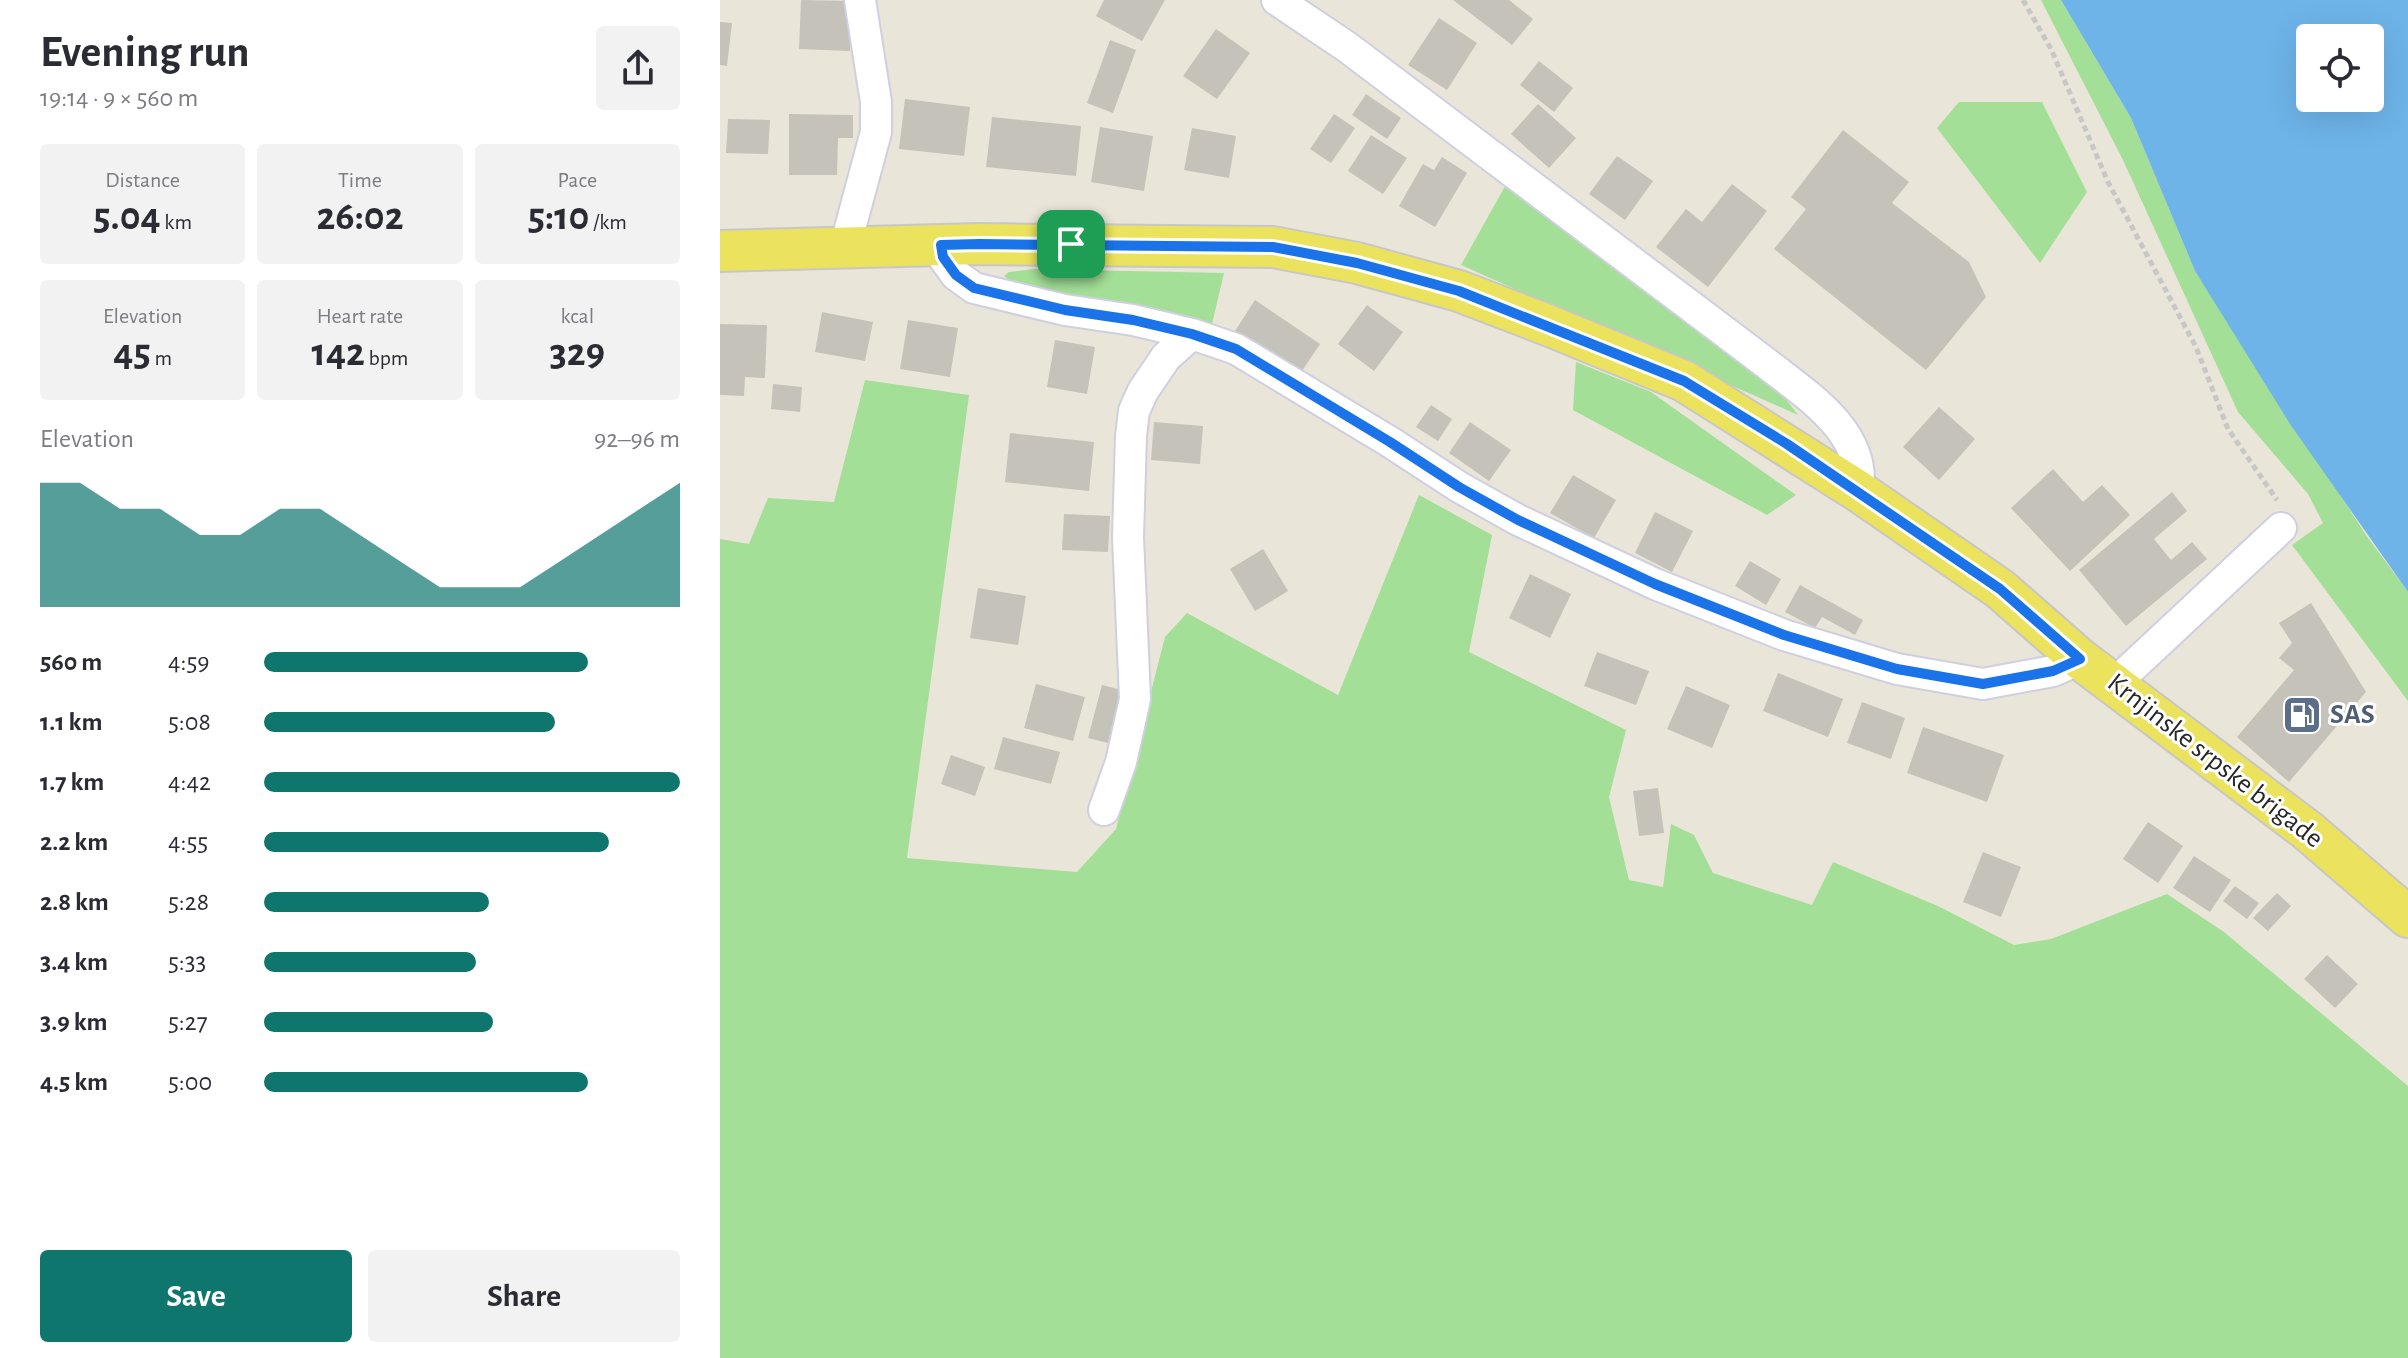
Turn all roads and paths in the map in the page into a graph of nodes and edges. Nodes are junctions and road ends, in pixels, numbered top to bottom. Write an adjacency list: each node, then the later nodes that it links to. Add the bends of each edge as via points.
1 (860, 0): 5 (street, via 876,132)
2 (1277, 0): 8 (street, via 1371,65 1832,417 1853,446 1861,474)
3 (2023, 0): 9 (path, via 2051,49 2108,182 2196,347 2228,429 2277,501)
4 (941, 245): 5 (main road, Krnjinske srpske brigade); 7 (street, via 956,275 974,288); 8 (main road, Krnjinske srpske brigade, via 1273,247 1371,267 1459,291 1684,381)
5 (845, 247): 6 (main road, Krnjinske srpske brigade)
6 (720, 251)
7 (1192, 334): 10 (street, via 1236,349 1518,520 1655,584 1784,635 1897,669 1983,684 2053,671); 12 (street, via 1166,357 1134,411 1128,537 1135,699)
8 (1858, 491): 10 (main road, Krnjinske srpske brigade, via 2000,589)
9 (2281, 528): 11 (street)
10 (2080, 659): 11 (main road, Krnjinske srpske brigade)
11 (2115, 683): 13 (main road, Krnjinske srpske brigade, via 2307,830)
12 (1104, 810)
13 (2408, 917)

